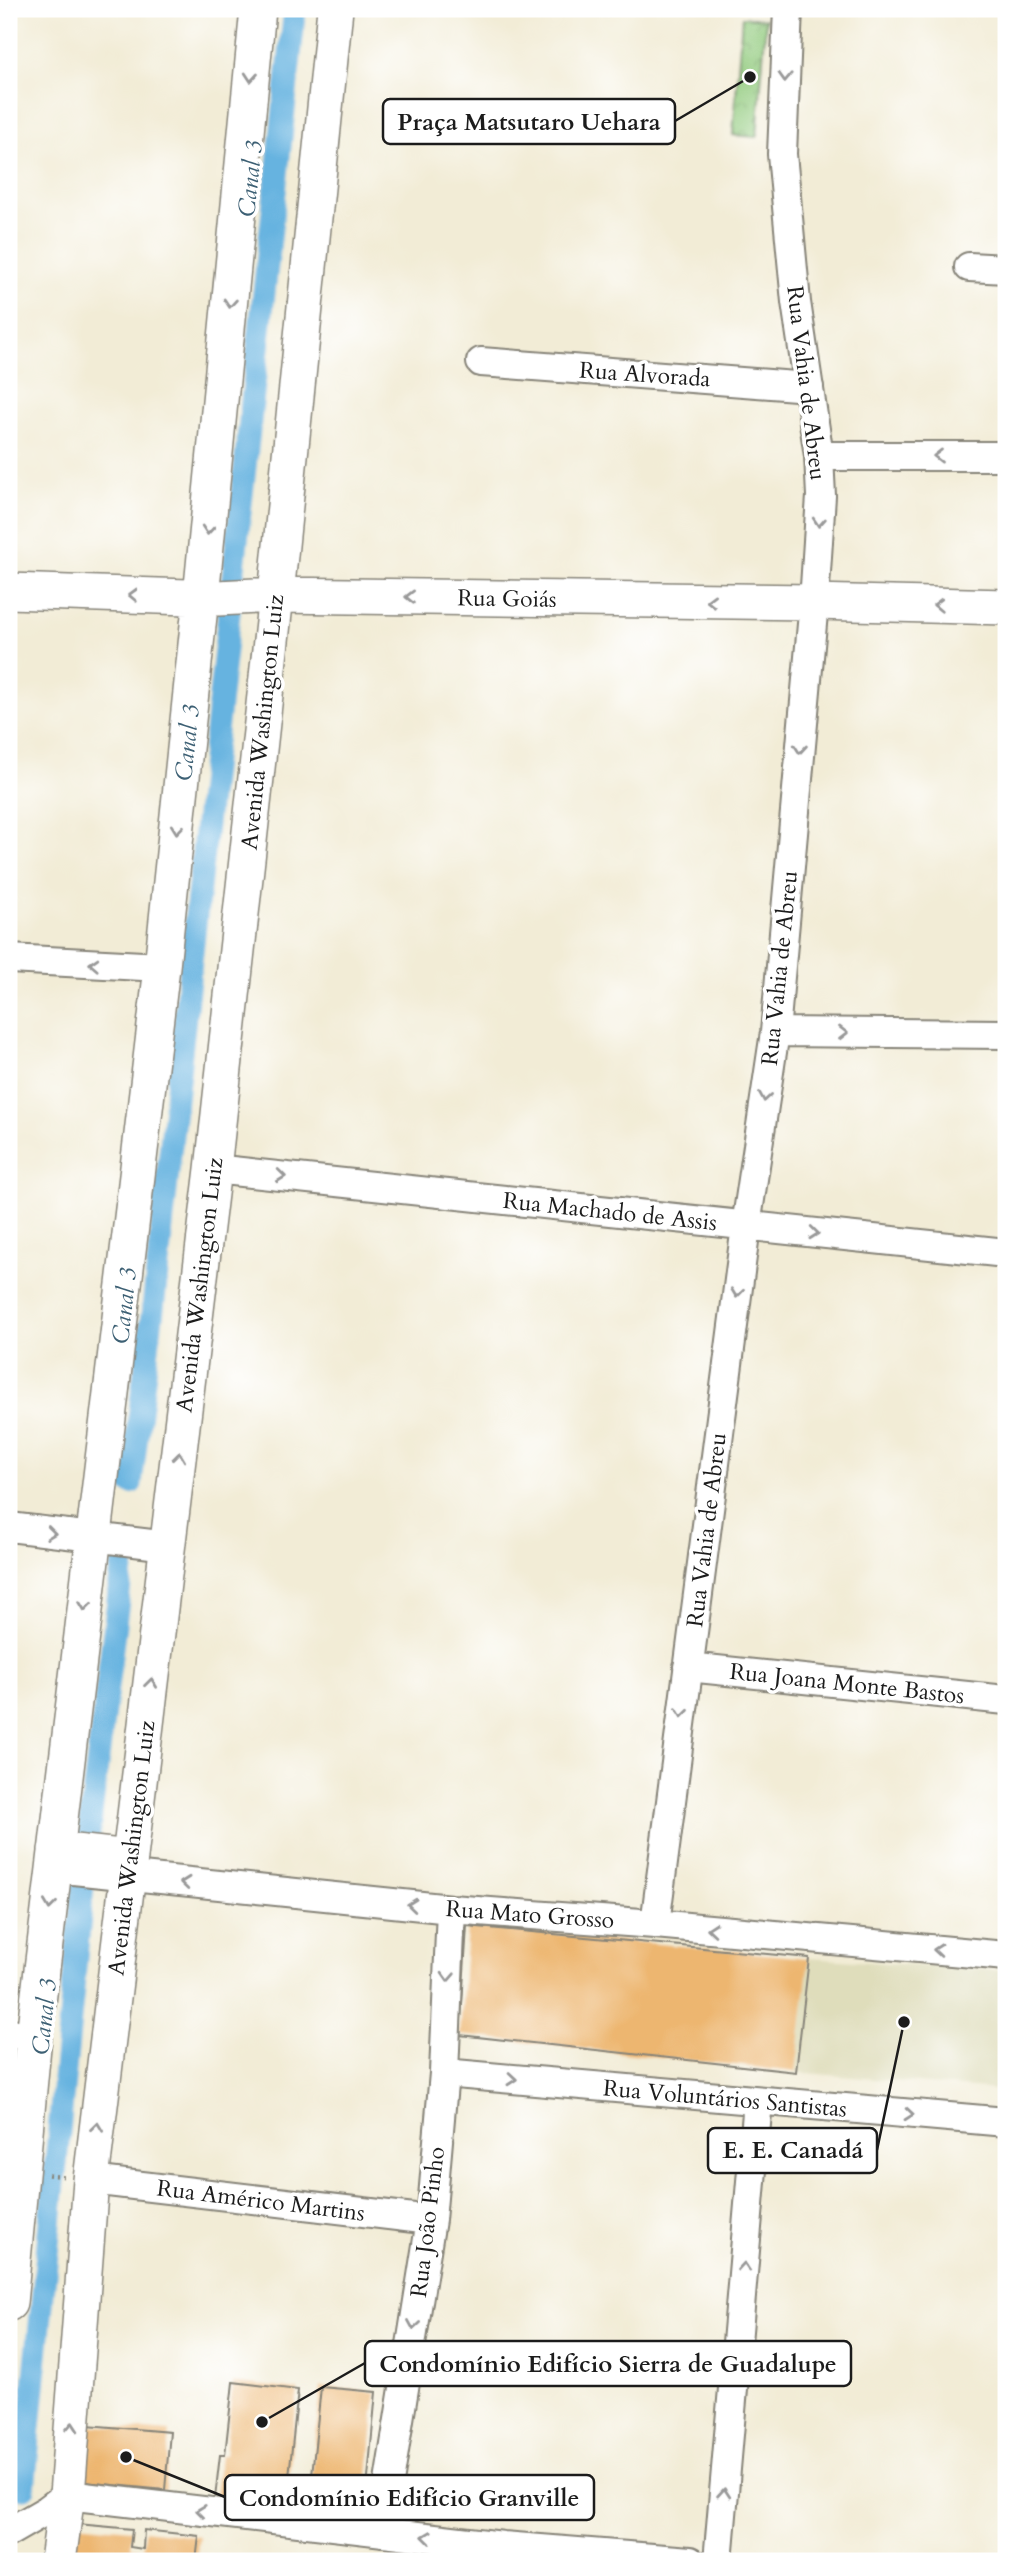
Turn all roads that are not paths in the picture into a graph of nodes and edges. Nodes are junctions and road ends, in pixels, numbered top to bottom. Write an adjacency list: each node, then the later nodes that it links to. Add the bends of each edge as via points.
1 (258, 9): 12 (main road, one-way to 12)
2 (335, 9): 11 (main road, Avenida Washington Luiz)
3 (788, 9): 7 (street, Rua Vahia de Abreu, one-way to 7, via 782,154)
4 (969, 267): 5 (street)
5 (1006, 269)
6 (481, 362): 7 (street, Rua Alvorada)
7 (809, 387): 8 (street, Rua Vahia de Abreu)
8 (819, 456): 9 (street, one-way to 8); 13 (street, Rua Vahia de Abreu, one-way to 13)
9 (1006, 456)
10 (9, 591): 12 (main road, Rua Goiás, one-way to 10)
11 (265, 596): 12 (main road, Rua Goiás); 13 (main road, Rua Goiás, one-way to 11); 19 (main road, Avenida Washington Luiz)
12 (210, 597): 16 (main road, one-way to 16)
13 (814, 602): 14 (main road, Rua Goiás, one-way to 13); 17 (street, Rua Vahia de Abreu, one-way to 17)
14 (1006, 607)
15 (9, 960): 16 (street, one-way to 15)
16 (162, 967): 23 (main road)
17 (775, 1032): 18 (street, one-way to 18); 20 (street, Rua Vahia de Abreu, one-way to 20)
18 (1006, 1034)
19 (213, 1169): 20 (street, Rua Machado de Assis, one-way to 20); 24 (main road, Avenida Washington Luiz, one-way to 19)
20 (746, 1226): 21 (street, Rua Machado de Assis, one-way to 21); 25 (street, Rua Vahia de Abreu, one-way to 25)
21 (1006, 1253)
22 (9, 1527): 23 (street, one-way to 23)
23 (93, 1538): 24 (street); 27 (main road, one-way to 27)
24 (168, 1546): 28 (main road, Avenida Washington Luiz, one-way to 24)
25 (688, 1667): 26 (street, Rua Joana Monte Bastos); 30 (street, Rua Vahia de Abreu, one-way to 30)
26 (1006, 1700)
27 (55, 1859): 28 (main road); 32 (main road, one-way to 32)
28 (129, 1868): 29 (street, Rua Mato Grosso, one-way to 28); 36 (main road, Avenida Washington Luiz, one-way to 28)
29 (451, 1909): 30 (street, Rua Mato Grosso); 33 (street, Rua João Pinho, one-way to 33)
30 (655, 1924): 31 (street, Rua Mato Grosso, one-way to 30)
31 (1006, 1956)
32 (21, 2034): 38 (main road, via 22,2172)
33 (444, 2073): 34 (street, Rua Voluntários Santistas, one-way to 34); 37 (street, Rua João Pinho)
34 (758, 2101): 35 (street, Rua Voluntários Santistas, one-way to 35); 45 (street, one-way to 34)
35 (1006, 2122)
36 (91, 2180): 37 (street, Rua Américo Martins); 39 (main road, Avenida Washington Luiz, one-way to 36)
37 (431, 2220): 41 (street, Rua João Pinho, one-way to 41)
38 (10, 2281)
39 (66, 2495): 40 (street); 41 (street, one-way to 39); 43 (main road, Avenida Washington Luiz)
40 (9, 2532)
41 (381, 2532): 42 (street, one-way to 41)
42 (502, 2554): 44 (street)
43 (58, 2561)
44 (690, 2561)
45 (718, 2561)

